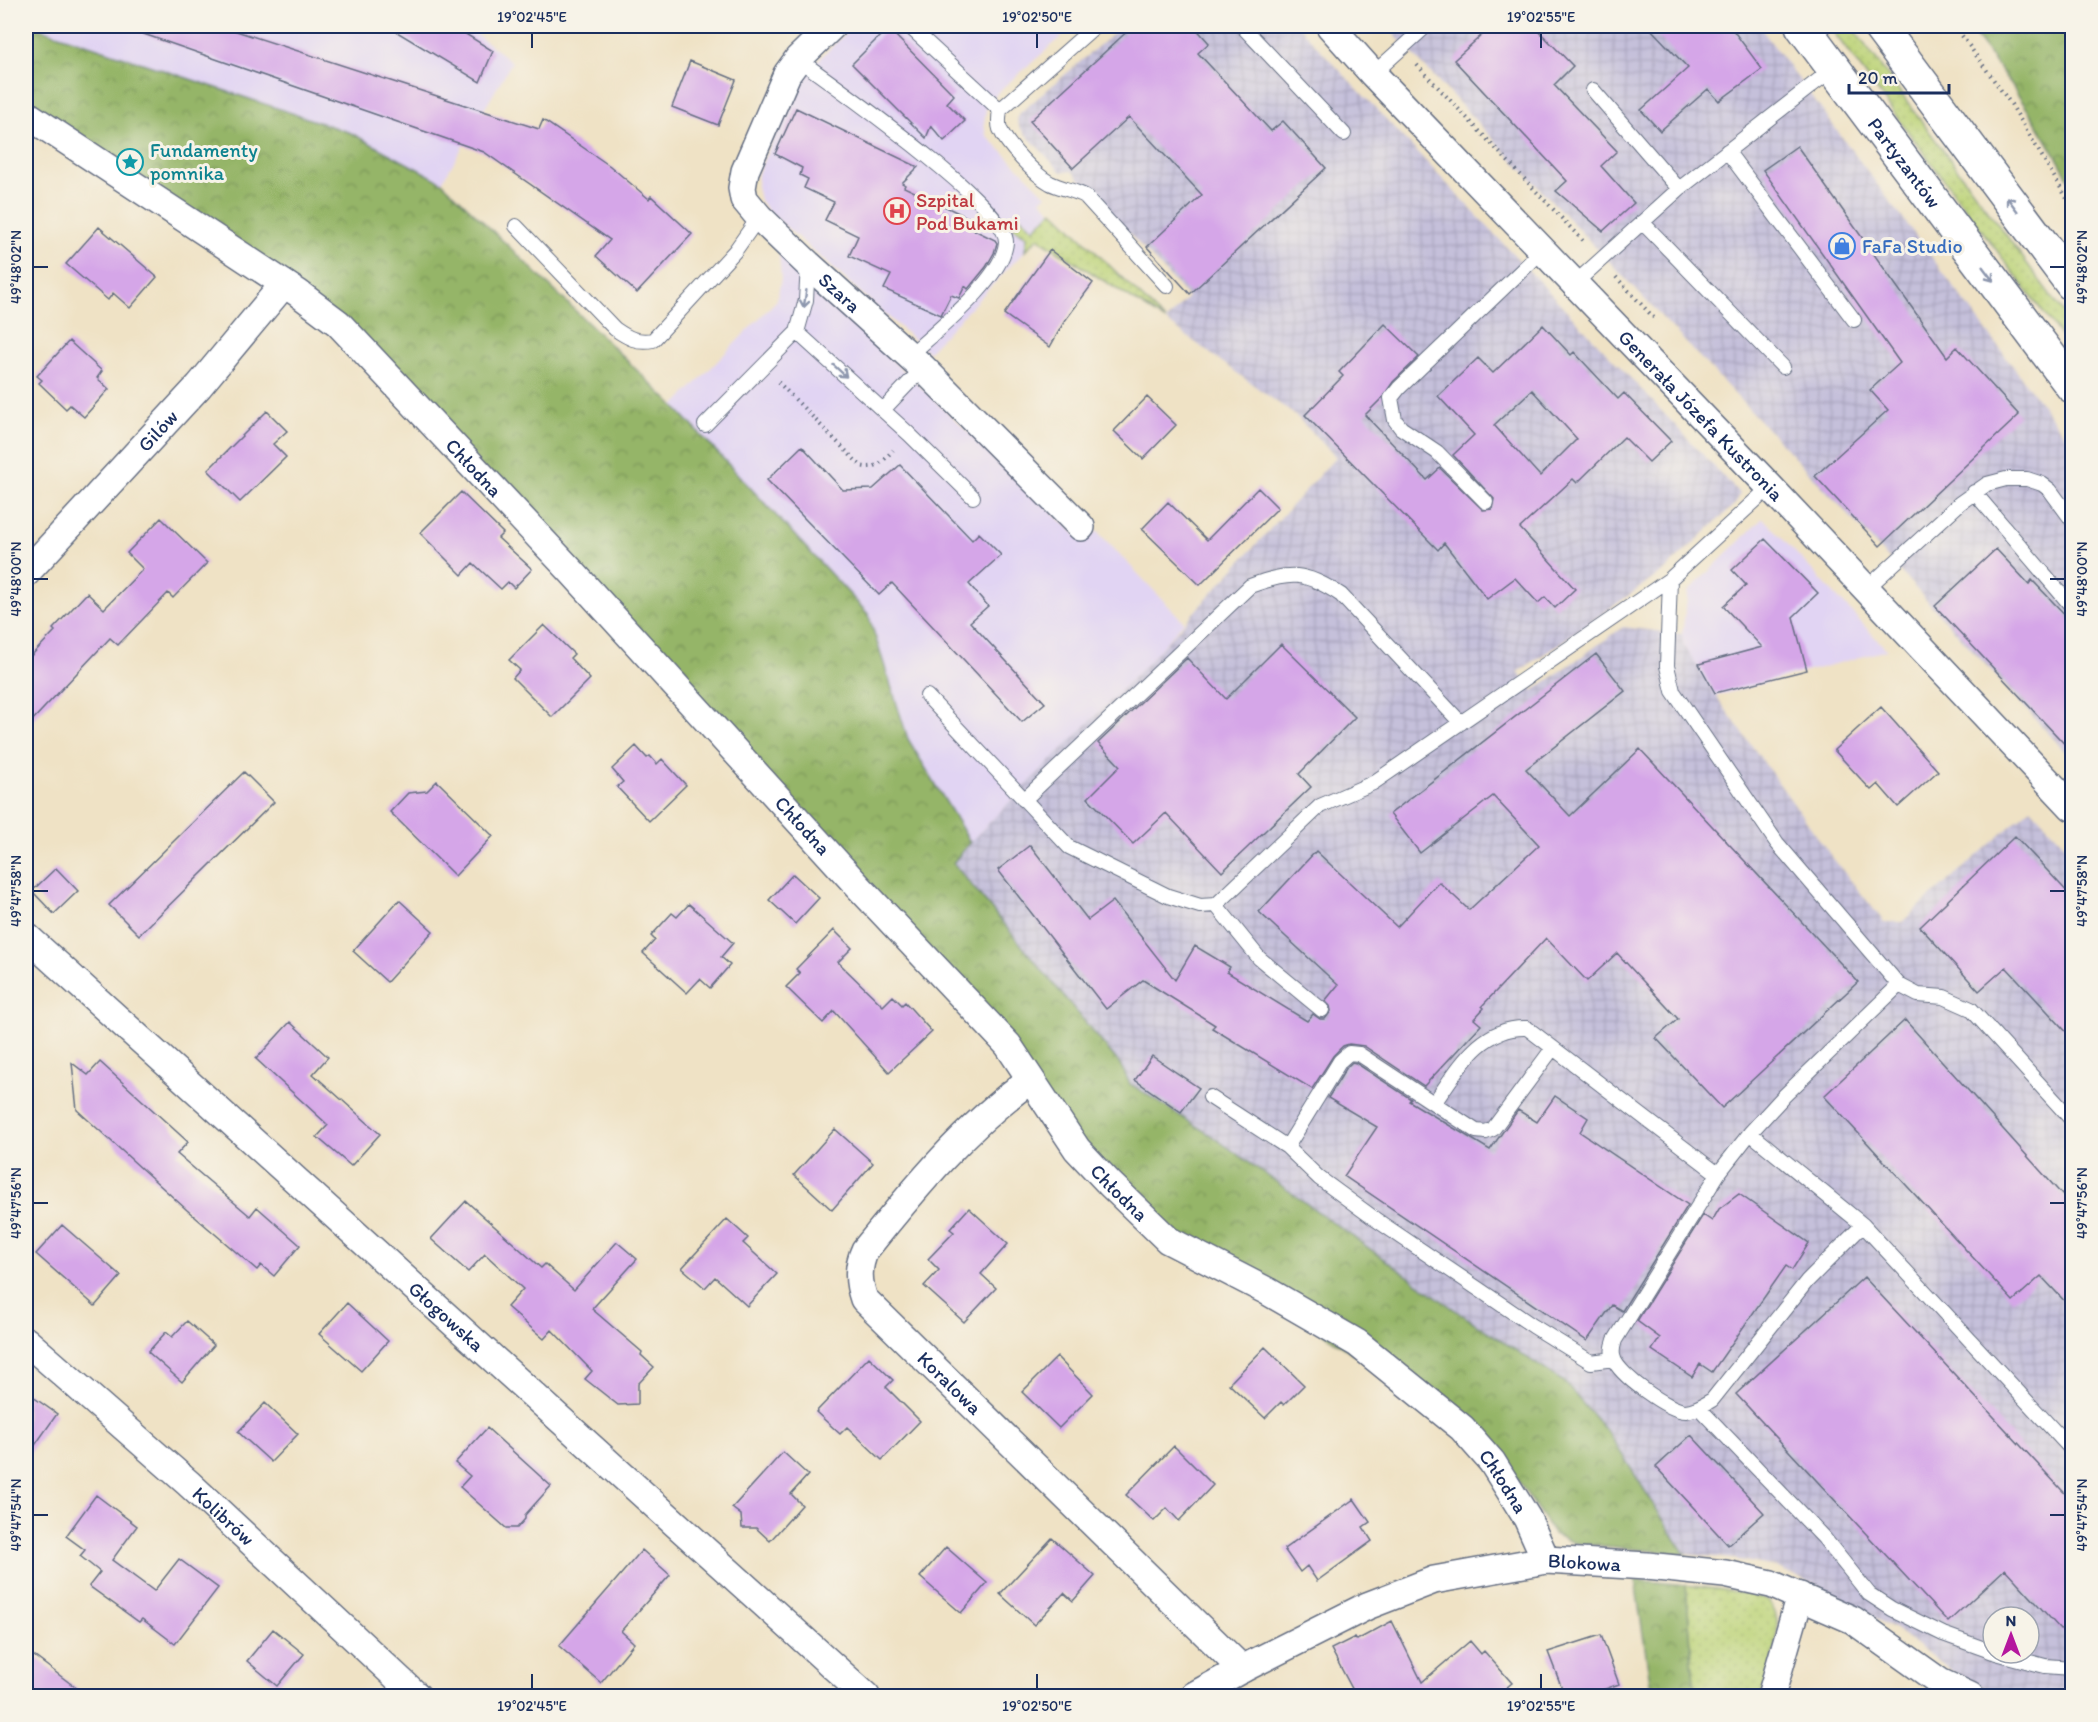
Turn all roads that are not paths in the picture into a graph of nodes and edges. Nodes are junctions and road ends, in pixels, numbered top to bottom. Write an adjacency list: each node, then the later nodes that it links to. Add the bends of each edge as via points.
1 (832, 26): 9 (street, Szara)
2 (909, 26): 13 (lane)
3 (1095, 26): 13 (lane)
4 (1242, 26): 15 (lane)
5 (1330, 26): 11 (street, Generała Józefa Kustronia)
6 (1426, 26): 11 (lane)
7 (1802, 26): 10 (main road, Partyzantów)
8 (1887, 31): 25 (main road, one-way to 8)
9 (798, 59): 18 (street, Szara, via 787,74 745,171 744,199); 29 (lane, via 909,141 975,198 999,223 1005,236 1001,259)
10 (1834, 68): 16 (lane); 31 (main road, Partyzantów, one-way to 31)
11 (1373, 74): 21 (street, Generała Józefa Kustronia)
12 (1593, 90): 17 (lane)
13 (1000, 110): 26 (lane, via 998,126 1006,140 1041,177 1085,196)
14 (26, 114): 23 (street, Chłodna)
15 (1344, 134)
16 (1727, 151): 17 (lane); 27 (lane)
17 (1679, 189): 19 (lane)
18 (759, 217): 20 (lane, via 735,251 661,332 645,342 615,329); 22 (street, Szara)
19 (1642, 222): 24 (lane); 30 (lane)
20 (516, 226)
21 (1542, 251): 24 (street, Generała Józefa Kustronia); 37 (lane, via 1391,398 1395,420 1401,428 1437,452)
22 (808, 264): 28 (lane, one-way to 28, via 806,300); 29 (street, Szara)
23 (284, 284): 40 (street, Gilów, via 199,386); 53 (street, Chłodna, via 338,323 572,572 857,885 1008,1044)
24 (1574, 284): 34 (street, Generała Józefa Kustronia)
25 (2073, 284)
26 (1167, 286)
27 (1854, 320)
28 (797, 332): 32 (lane, one-way to 32); 33 (lane)
29 (916, 362): 32 (lane); 39 (street, Szara)
30 (1783, 367)
31 (2073, 386)
32 (883, 410): 36 (lane)
33 (705, 425)
34 (1770, 487): 41 (lane); 42 (street, Generała Józefa Kustronia)
35 (1974, 492): 38 (lane, via 2006,479 2027,479 2050,490); 42 (lane); 43 (lane, via 2068,603)
36 (973, 497)
37 (1486, 502)
38 (2073, 520)
39 (1081, 527)
40 (26, 573)
41 (1670, 579): 45 (lane); 50 (lane, via 1667,666 1673,691 1778,843)
42 (1866, 589): 47 (street, Generała Józefa Kustronia)
43 (2073, 600)
44 (927, 696): 46 (lane)
45 (1461, 723): 46 (lane, via 1341,596 1319,581 1296,575 1271,578 1250,586); 48 (lane, via 1373,783 1320,806)
46 (1024, 800): 48 (lane, via 1069,847 1168,896 1200,906)
47 (2073, 807)
48 (1216, 905): 51 (lane, via 1259,957)
49 (26, 936): 72 (street, Głogowska)
50 (1899, 985): 56 (lane, via 1918,995 1944,997 1971,1009); 57 (lane)
51 (1322, 1010)
52 (1552, 1048): 55 (lane, via 1527,1028 1503,1030 1470,1053); 55 (lane, via 1493,1129 1476,1131); 59 (lane)
53 (1030, 1080): 65 (street, Chłodna, via 1077,1149 1168,1240 1357,1343 1462,1428 1492,1462 1527,1518); 70 (street, Koralowa, via 998,1103 922,1179 865,1250 860,1262 864,1299)
54 (1210, 1097): 58 (lane)
55 (1434, 1103): 58 (lane, via 1359,1054 1349,1053 1340,1061)
56 (2073, 1120)
57 (1750, 1133): 59 (lane); 60 (lane)
58 (1287, 1147): 62 (lane, via 1319,1178 1374,1219 1533,1326 1591,1362)
59 (1718, 1174): 62 (lane, via 1615,1340)
60 (1863, 1225): 63 (lane, via 1807,1281 1712,1400); 64 (lane)
61 (26, 1341): 71 (street, Kolibrów, via 188,1483)
62 (1614, 1359): 63 (lane, via 1629,1379 1674,1408)
63 (1699, 1408): 67 (lane, via 1824,1538 1869,1593 1943,1635)
64 (2073, 1450)
65 (1546, 1560): 66 (street, Blokowa, via 1725,1574 1771,1584); 70 (street, Blokowa, via 1434,1580 1367,1606)
66 (1800, 1596): 74 (street); 75 (street, Blokowa, via 1853,1620 1940,1682)
67 (1981, 1648)
68 (2040, 1665): 69 (lane)
69 (2073, 1668)
70 (1242, 1669): 73 (street, Blokowa)
71 (417, 1696)
72 (866, 1696)
73 (1193, 1696)
74 (1771, 1696)
75 (1971, 1696)

